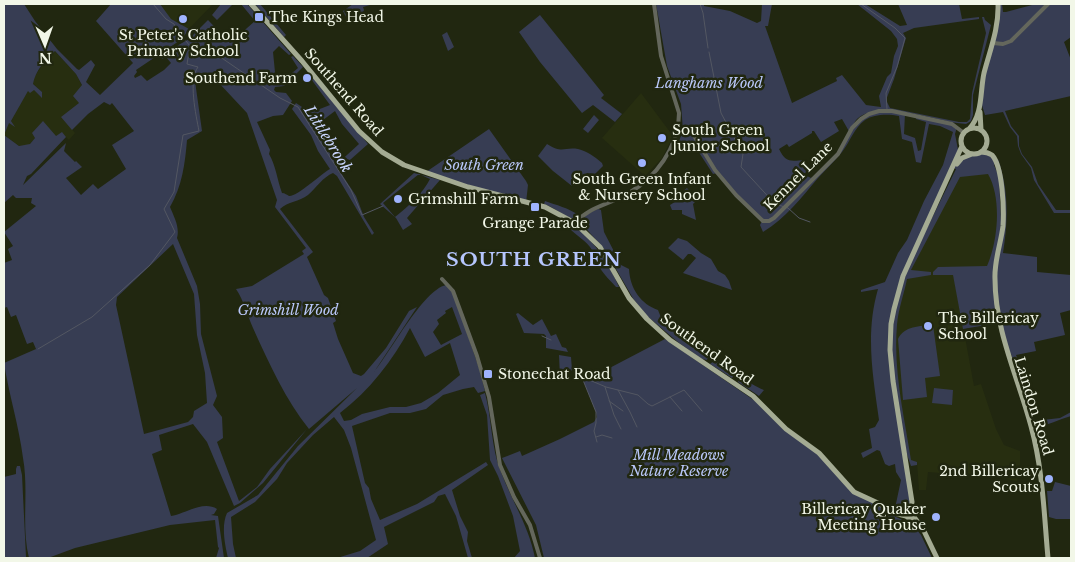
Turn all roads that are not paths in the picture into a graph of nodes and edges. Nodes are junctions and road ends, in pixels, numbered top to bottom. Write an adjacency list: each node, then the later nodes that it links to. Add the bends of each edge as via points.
1 (251, 4): 14 (main road, Southend Road, via 361,134 390,158 468,187 545,207)
2 (654, 4): 7 (street, via 661,56 679,113)
3 (998, 4): 5 (main road)
4 (1048, 4): 5 (street, via 1011,41 1003,44)
5 (993, 42): 6 (main road)
6 (980, 99): 8 (main road); 9 (main road, via 975,122)
7 (678, 128): 9 (street, Kennel Lane, via 690,131 714,170 763,221 774,218 811,182 842,149 856,124 869,114 892,111 952,124); 14 (street, via 670,151 648,179 621,198 586,212)
8 (982, 130): 9 (main road); 11 (main road, via 987,140)
9 (967, 131): 10 (main road, via 961,140)
10 (962, 146): 12 (main road); 13 (main road)
11 (981, 152): 12 (main road); 21 (main road, Laindon Road, via 995,160 1001,186 1003,225 994,276 999,321 1039,460)
12 (972, 154): 13 (main road, via 962,158)
13 (953, 168): 16 (main road, via 903,276 891,324 891,360)
14 (575, 223): 17 (main road, Southend Road, via 600,247 629,298 647,320 670,340 752,396 786,429 819,453 854,492)
15 (442, 279): 19 (street, via 453,291 477,356 500,465 530,525)
16 (911, 510): 17 (main road); 18 (main road, via 915,513)
17 (906, 516): 18 (main road)
18 (914, 518): 20 (main road)
19 (540, 558)
20 (937, 558)
21 (1048, 558)

